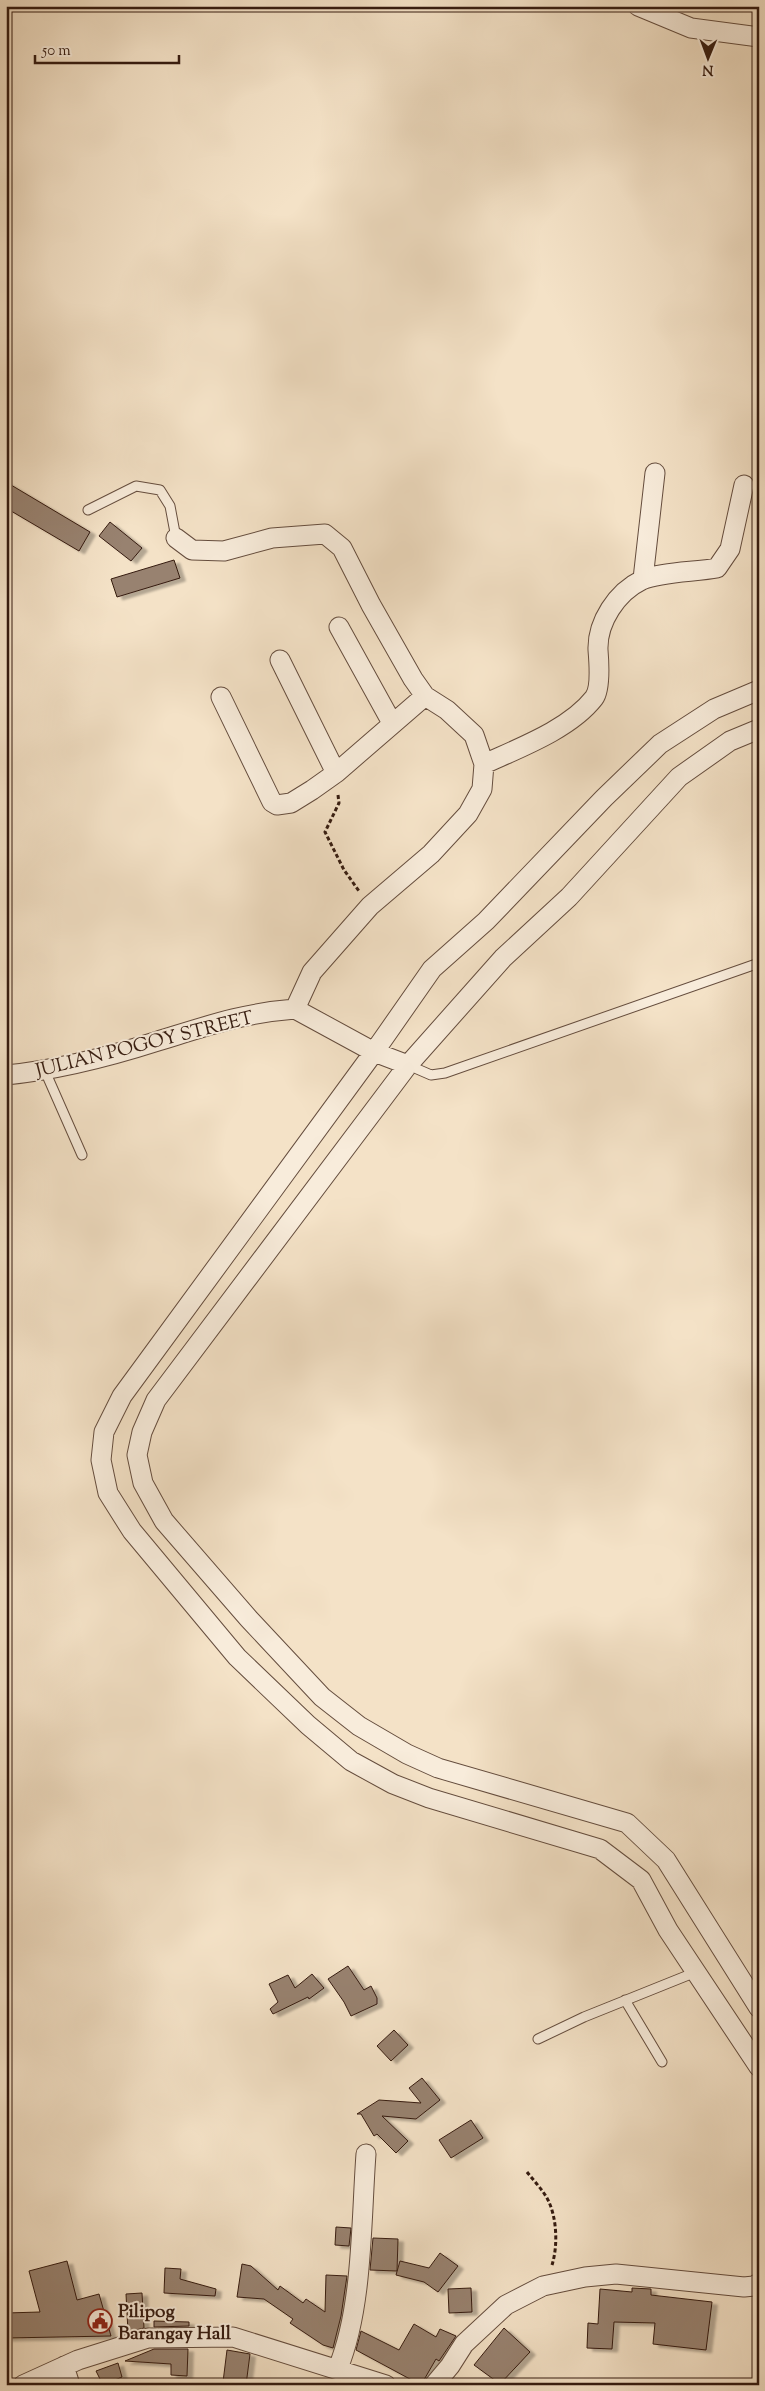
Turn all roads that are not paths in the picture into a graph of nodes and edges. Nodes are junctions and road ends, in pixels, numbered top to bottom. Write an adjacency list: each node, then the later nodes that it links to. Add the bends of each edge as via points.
1 (638, 6): 2 (street, via 691,28)
2 (759, 37)
3 (655, 473): 7 (street)
4 (744, 485): 7 (street, via 730,548 717,568)
5 (88, 510): 6 (lane, via 136,486 160,490 170,506)
6 (176, 538): 11 (street, via 192,550 224,551 272,538 325,534 342,548 371,605)
7 (643, 579): 15 (street, via 629,588 610,609 600,630 600,669 595,697 579,713 538,739)
8 (339, 628): 13 (street)
9 (280, 660): 16 (street)
10 (759, 690): 19 (street, via 714,709 653,751 486,922 432,969)
11 (425, 696): 13 (street); 15 (street, via 447,710 474,735)
12 (221, 697): 16 (street, via 272,802 277,805 291,803)
13 (392, 723): 16 (street)
14 (759, 728): 20 (street, via 730,741 678,777 569,898 503,958)
15 (484, 764): 18 (street, via 482,789 468,814 430,854 370,906 312,972)
16 (336, 773)
17 (759, 963): 20 (lane, via 445,1073 431,1075)
18 (294, 1009): 19 (street); 21 (street, JULIAN POGOY STREET, via 233,1017 157,1042)
19 (374, 1052): 20 (street); 24 (street, via 122,1396 104,1432 101,1460 108,1493 132,1531 237,1657 351,1761 393,1784 429,1798 600,1850 641,1880)
20 (408, 1065): 26 (street, via 156,1400 142,1432 137,1455 143,1483 164,1521 249,1620 322,1697 359,1726 438,1768 627,1824 666,1860)
21 (45, 1071): 22 (street, JULIAN POGOY STREET); 23 (lane)
22 (6, 1075)
23 (82, 1154)
24 (696, 1972): 25 (lane); 29 (street)
25 (625, 2000): 27 (lane); 28 (lane)
26 (759, 2008)
27 (538, 2039)
28 (662, 2062)
29 (759, 2067)
30 (366, 2154): 33 (street, via 355,2302 347,2346)
31 (759, 2283): 37 (street, via 744,2287 616,2274 543,2286 506,2305 464,2344)
32 (64, 2366): 33 (street, via 148,2338 234,2337); 34 (street); 35 (street)
33 (338, 2368): 36 (street)
34 (23, 2385)
35 (70, 2385)
36 (386, 2385)
37 (434, 2385)

